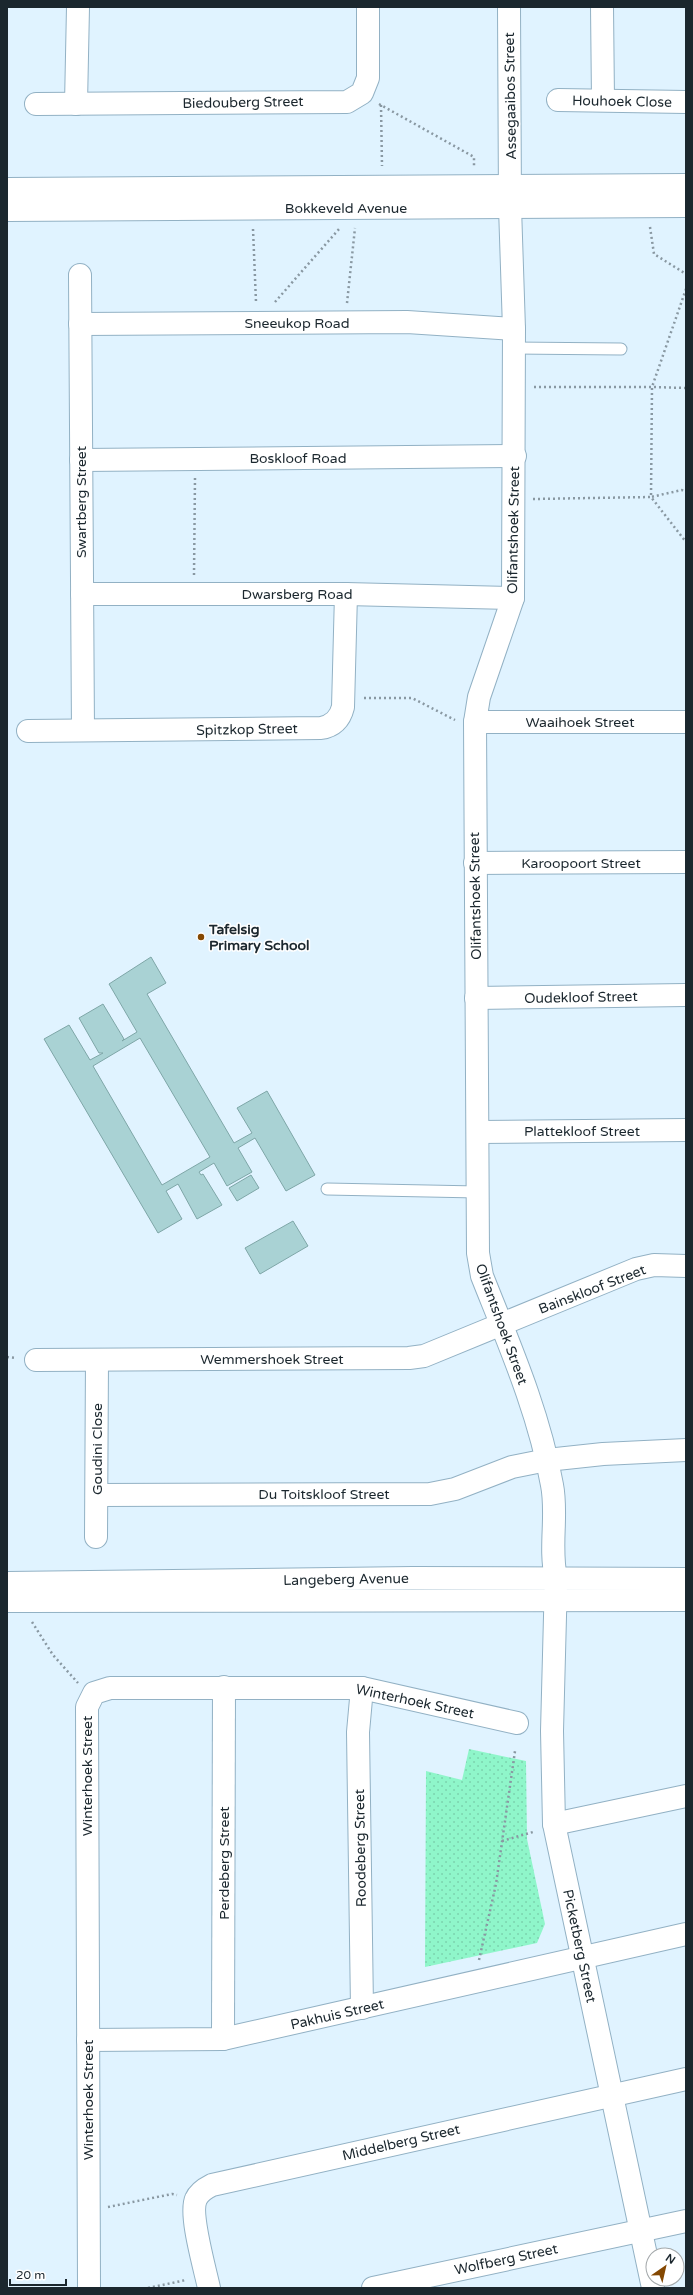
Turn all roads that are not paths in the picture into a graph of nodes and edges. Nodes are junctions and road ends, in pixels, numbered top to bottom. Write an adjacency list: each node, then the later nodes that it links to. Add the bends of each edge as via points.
1 (78, 7): 9 (street)
2 (368, 7): 9 (street, Biedouberg Street, via 368,78 362,93 347,102)
3 (509, 7): 11 (street, Assegaaibos Street)
4 (602, 7): 6 (street)
5 (558, 100): 6 (street, Houhoek Close)
6 (603, 100): 7 (street, Houhoek Close)
7 (686, 102)
8 (36, 104): 9 (street, Biedouberg Street)
9 (76, 104)
10 (686, 185): 11 (street, Bokkeveld Avenue)
11 (510, 186): 12 (street, Bokkeveld Avenue); 14 (street, Assegaaibos Street)
12 (7, 189)
13 (686, 206): 14 (street, Bokkeveld Avenue)
14 (510, 207): 15 (street, Bokkeveld Avenue); 18 (street, Olifantshoek Street)
15 (7, 210)
16 (80, 275): 17 (street, Swartberg Street)
17 (80, 324): 18 (street, Sneeukop Road, via 407,322); 21 (street, Swartberg Street)
18 (514, 339): 19 (lane); 20 (street, Olifantshoek Street)
19 (621, 349)
20 (515, 456): 21 (street, Boskloof Road); 24 (street, Olifantshoek Street)
21 (81, 460): 22 (street, Swartberg Street)
22 (82, 594): 23 (street, Dwarsberg Road); 28 (street, Swartberg Street)
23 (346, 594): 24 (street, Dwarsberg Road); 28 (street, Spitzkop Street, via 342,712 331,725 321,728)
24 (513, 598): 26 (street, Olifantshoek Street)
25 (686, 722): 26 (street, Waaihoek Street)
26 (468, 723): 30 (street, Olifantshoek Street)
27 (28, 730): 28 (street, Spitzkop Street)
28 (83, 730)
29 (686, 862): 30 (street, Karoopoort Street)
30 (475, 863): 32 (street, Olifantshoek Street)
31 (686, 995): 32 (street, Oudekloof Street)
32 (476, 998): 34 (street, Olifantshoek Street)
33 (686, 1130): 34 (street, Plattekloof Street)
34 (478, 1132): 36 (street, Olifantshoek Street)
35 (327, 1189): 36 (lane)
36 (478, 1192): 38 (street, Olifantshoek Street, via 478,1253 482,1276)
37 (686, 1266): 38 (street, Bainskloof Street, via 636,1269)
38 (501, 1324): 40 (street, Wemmershoek Street, via 424,1356 409,1358); 42 (street, Olifantshoek Street, via 539,1426)
39 (36, 1360): 40 (street, Wemmershoek Street)
40 (97, 1360): 43 (street, Goudini Close)
41 (686, 1450): 42 (street, Du Toitskloof Street)
42 (547, 1460): 43 (street, Du Toitskloof Street, via 512,1467 455,1489 430,1494); 47 (street, Olifantshoek Street, via 552,1487)
43 (96, 1495): 44 (street, Goudini Close)
44 (96, 1538)
45 (686, 1579): 47 (street, Langeberg Avenue)
46 (7, 1583): 47 (street, Langeberg Avenue)
47 (555, 1589): 48 (street, Langeberg Avenue); 49 (street, Langeberg Avenue); 54 (street, Picketberg Street, via 552,1731)
48 (686, 1600)
49 (7, 1601)
50 (224, 1687): 51 (street, Winterhoek Street); 58 (street, Perdeberg Street); 59 (street, Winterhoek Street, via 110,1688 94,1693 87,1707)
51 (362, 1688): 52 (street, Winterhoek Street); 57 (street, Roodeberg Street, via 358,1732)
52 (517, 1723)
53 (686, 1796): 54 (street)
54 (554, 1824): 56 (street, Picketberg Street)
55 (686, 1934): 56 (street, Pakhuis Street)
56 (582, 1957): 57 (street, Pakhuis Street); 61 (street, Picketberg Street)
57 (362, 2008): 58 (street, Pakhuis Street)
58 (223, 2039): 59 (street, Pakhuis Street)
59 (88, 2040): 65 (street, Winterhoek Street)
60 (686, 2079): 61 (street, Middelberg Street)
61 (612, 2094): 63 (street, Picketberg Street); 64 (street, Middelberg Street, via 212,2185 203,2190 196,2199 193,2212)
62 (686, 2221): 63 (street, Wolfberg Street)
63 (640, 2230): 66 (street, Wolfberg Street); 67 (street, Picketberg Street)
64 (208, 2282)
65 (89, 2288)
66 (373, 2288)
67 (653, 2288)

